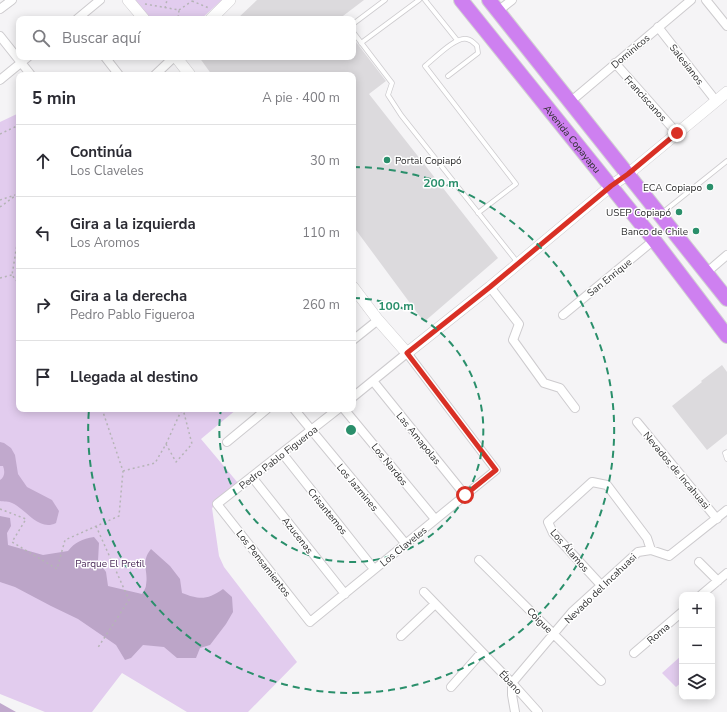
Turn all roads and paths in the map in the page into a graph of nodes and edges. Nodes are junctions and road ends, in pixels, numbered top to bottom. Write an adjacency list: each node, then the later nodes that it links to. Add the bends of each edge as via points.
1 (12, 0): 17 (street)
2 (100, 0): 20 (street)
3 (167, 0): 16 (path)
4 (192, 0): 18 (path); 19 (path)
5 (230, 0): 19 (street)
6 (386, 0): 23 (lane)
7 (419, 0): 29 (lane)
8 (425, 0): 28 (lane)
9 (461, 0): 45 (highway, Avenida Copayapu)
10 (512, 0): 15 (street)
11 (691, 0): 25 (street, Dominicos)
12 (706, 0): 24 (street)
13 (131, 1): 21 (street)
14 (143, 3): 16 (path)
15 (495, 4): 44 (highway, Avenida Copayapu)
16 (165, 8): 18 (path)
17 (0, 9)
18 (180, 10): 22 (path)
19 (212, 14)
20 (81, 16)
21 (142, 16)
22 (179, 16)
23 (356, 22)
24 (727, 26)
25 (658, 27): 37 (street, Dominicos); 47 (street, Salesianos)
26 (0, 36): 30 (street)
27 (356, 36): 29 (lane)
28 (456, 40): 42 (lane, via 472,40 478,46 478,54); 59 (lane, via 425,66 516,184)
29 (361, 43): 59 (lane, via 392,83 388,95 401,115)
30 (16, 57)
31 (19, 60): 36 (street)
32 (24, 60): 36 (street)
33 (107, 60): 39 (street)
34 (172, 60): 40 (street)
35 (178, 60): 41 (street)
36 (21, 63): 38 (street); 43 (street)
37 (615, 63): 48 (street, Dominicos); 50 (street, Franciscanos)
38 (28, 72)
39 (117, 72)
40 (158, 72)
41 (188, 72)
42 (448, 76)
43 (0, 80)
44 (552, 80): 45 (highway); 48 (highway, Avenida Copayapu)
45 (536, 92): 54 (highway, Avenida Copayapu)
46 (727, 92): 47 (street)
47 (716, 101): 50 (street)
48 (570, 102): 53 (highway, Avenida Copayapu)
49 (16, 126): 51 (path)
50 (677, 133): 53 (street)
51 (0, 134)
52 (727, 161): 60 (lane)
53 (628, 174): 54 (street); 60 (highway, Avenida Copayapu)
54 (611, 186): 61 (highway, Avenida Copayapu); 64 (street)
55 (16, 195): 57 (path)
56 (16, 195): 58 (path)
57 (0, 200)
58 (0, 207)
59 (478, 213): 64 (lane)
60 (660, 215): 65 (highway, Avenida Copayapu)
61 (654, 240): 72 (street, San Enrique); 74 (highway, Avenida Copayapu)
62 (16, 250): 66 (path)
63 (727, 255): 65 (street)
64 (518, 264): 69 (street)
65 (706, 273): 71 (highway, Avenida Copayapu)
66 (12, 275): 67 (path); 68 (path)
67 (0, 278)
68 (16, 280)
69 (490, 287): 76 (street); 79 (street, via 519,324 513,340 544,383 560,388)
70 (356, 293): 73 (street)
71 (727, 299)
72 (563, 315)
73 (378, 320): 75 (street); 76 (street)
74 (727, 336)
75 (356, 338)
76 (407, 353): 77 (street); 96 (street, Los Claveles, via 496,470)
77 (373, 381): 78 (street); 96 (street, Las Amapolas)
78 (356, 395)
79 (575, 408)
80 (103, 412): 94 (path)
81 (181, 412): 90 (path)
82 (183, 412): 90 (path, via 192,444 176,462)
83 (263, 412): 89 (street)
84 (296, 412): 88 (street, Los Jazmines)
85 (334, 412): 88 (street, Pedro Pablo Figueroa)
86 (346, 412): 101 (street, Los Nardos)
87 (637, 422): 100 (street, Nevados de Incahuasi)
88 (311, 431): 92 (street, Pedro Pablo Figueroa); 103 (street, Los Jazmines)
89 (228, 442)
90 (166, 444): 94 (path, via 155,463)
91 (727, 452): 93 (lane)
92 (282, 453): 95 (street, Pedro Pablo Figueroa); 107 (street, Crisantemos)
93 (727, 459)
94 (123, 471): 102 (path, via 119,516)
95 (252, 477): 97 (street, Pedro Pablo Figueroa); 113 (street, Azucenas)
96 (465, 495): 101 (street, Los Claveles)
97 (218, 504): 116 (street, Los Pensamientos)
98 (0, 509): 102 (path, via 26,519 12,542 57,569 65,540)
99 (727, 510): 100 (street)
100 (717, 519): 104 (street, via 669,556)
101 (435, 520): 103 (street, Los Claveles)
102 (96, 526): 119 (path, via 129,600)
103 (406, 543): 107 (street, Los Claveles)
104 (650, 550): 110 (street, Nevado del Incahuasi, via 638,552); 110 (street, Los Álamos, via 647,538 607,485 592,482 548,522 553,533)
105 (479, 560): 117 (street, Coigue)
106 (699, 562): 109 (street)
107 (374, 569): 113 (street, Los Claveles)
108 (727, 573): 109 (street)
109 (718, 581): 112 (street)
110 (601, 585): 117 (street, Nevado del Incahuasi, via 572,612)
111 (424, 592): 114 (street, Ébano)
112 (705, 592)
113 (345, 594): 116 (street, Los Claveles)
114 (435, 604): 118 (street); 120 (street, Ébano)
115 (679, 615): 121 (street, Roma)
116 (310, 622)
117 (554, 634): 122 (street, Coigue); 123 (street, Nevado del Incahuasi)
118 (401, 636)
119 (97, 649)
120 (482, 652): 123 (street, Ébano); 124 (street)
121 (634, 653)
122 (601, 681)
123 (512, 683): 125 (street); 126 (street, Ébano)
124 (451, 687)
125 (515, 712)
126 (538, 712)

